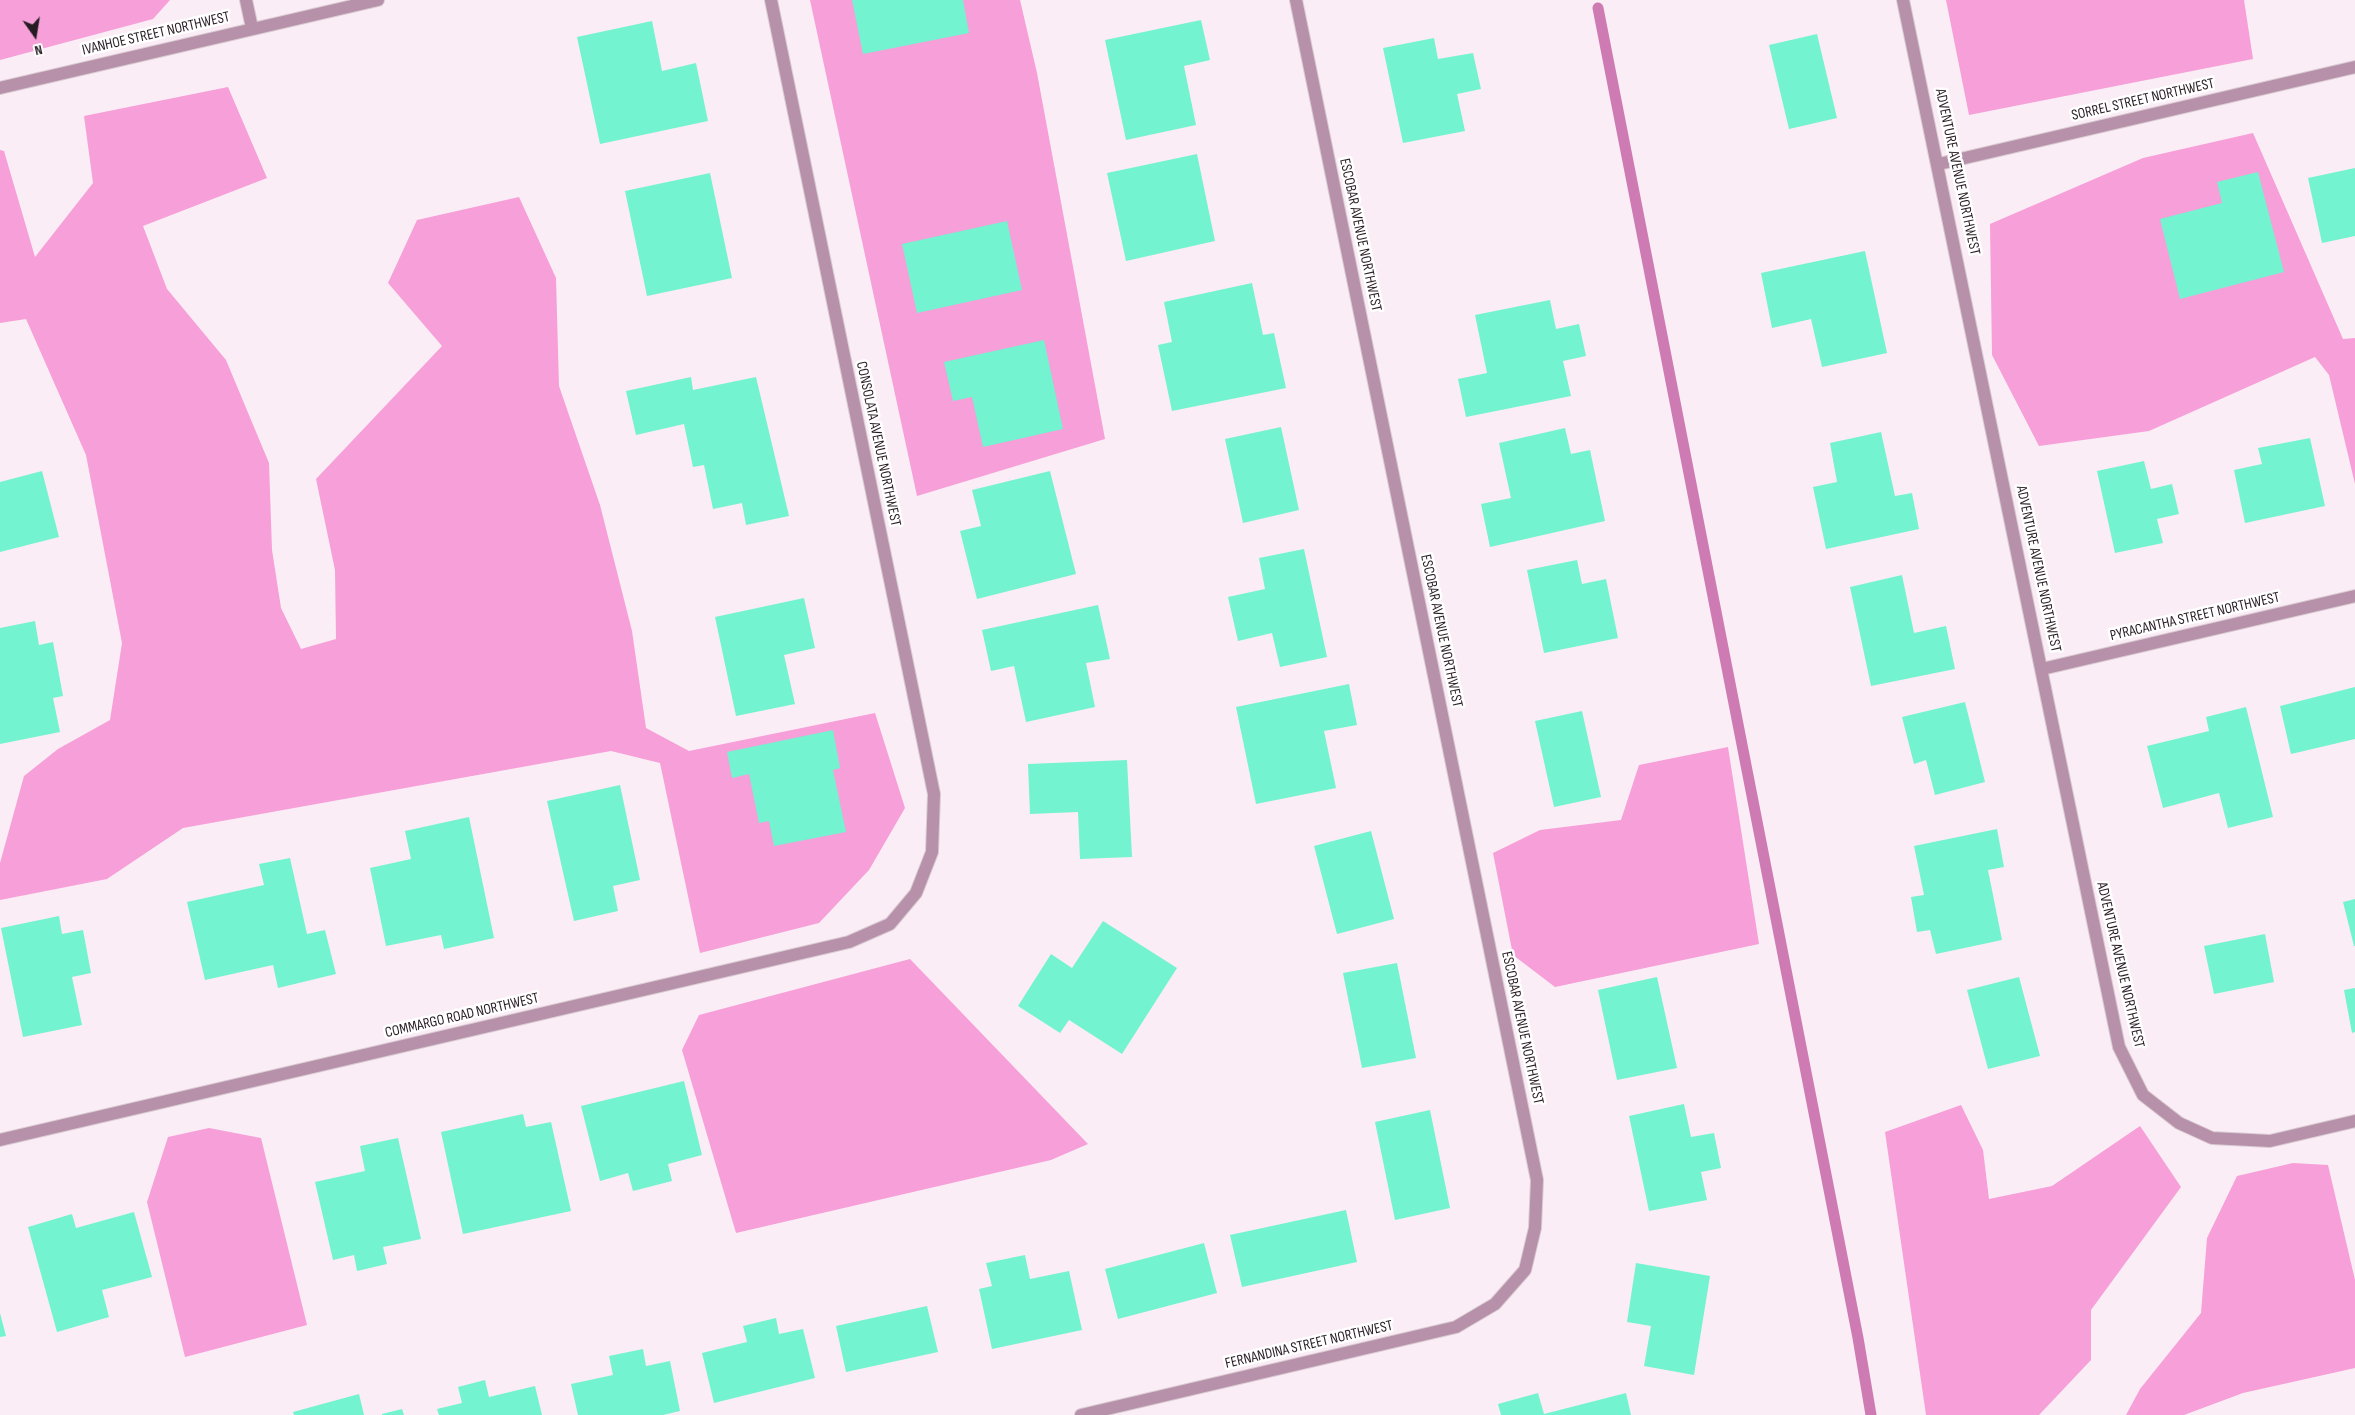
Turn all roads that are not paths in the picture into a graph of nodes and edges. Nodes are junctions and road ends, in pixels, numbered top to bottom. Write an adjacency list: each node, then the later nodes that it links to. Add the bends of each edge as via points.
1 (246, 0): 6 (street)
2 (378, 0): 6 (street, IVANHOE STREET NORTHWEST)
3 (771, 0): 12 (street, CONSOLATA AVENUE NORTHWEST, via 934,794 932,852)
4 (1296, 0): 15 (street, ESCOBAR AVENUE NORTHWEST, via 1537,1180 1535,1228)
5 (1903, 0): 9 (street, ADVENTURE AVENUE NORTHWEST)
6 (252, 28): 8 (street, IVANHOE STREET NORTHWEST)
7 (2355, 67): 9 (street, SORREL STREET NORTHWEST)
8 (0, 88)
9 (1939, 164): 11 (street, ADVENTURE AVENUE NORTHWEST)
10 (2355, 596): 11 (street, PYRACANTHA STREET NORTHWEST)
11 (2042, 669): 13 (street, ADVENTURE AVENUE NORTHWEST, via 2119,1047 2143,1095 2179,1123 2212,1138 2270,1141)
12 (916, 893): 14 (street, COMMARGO ROAD NORTHWEST, via 890,924 849,942)
13 (2355, 1121)
14 (0, 1140)
15 (1525, 1270): 16 (street, FERNANDINA STREET NORTHWEST, via 1495,1304 1456,1327)
16 (1081, 1415)

